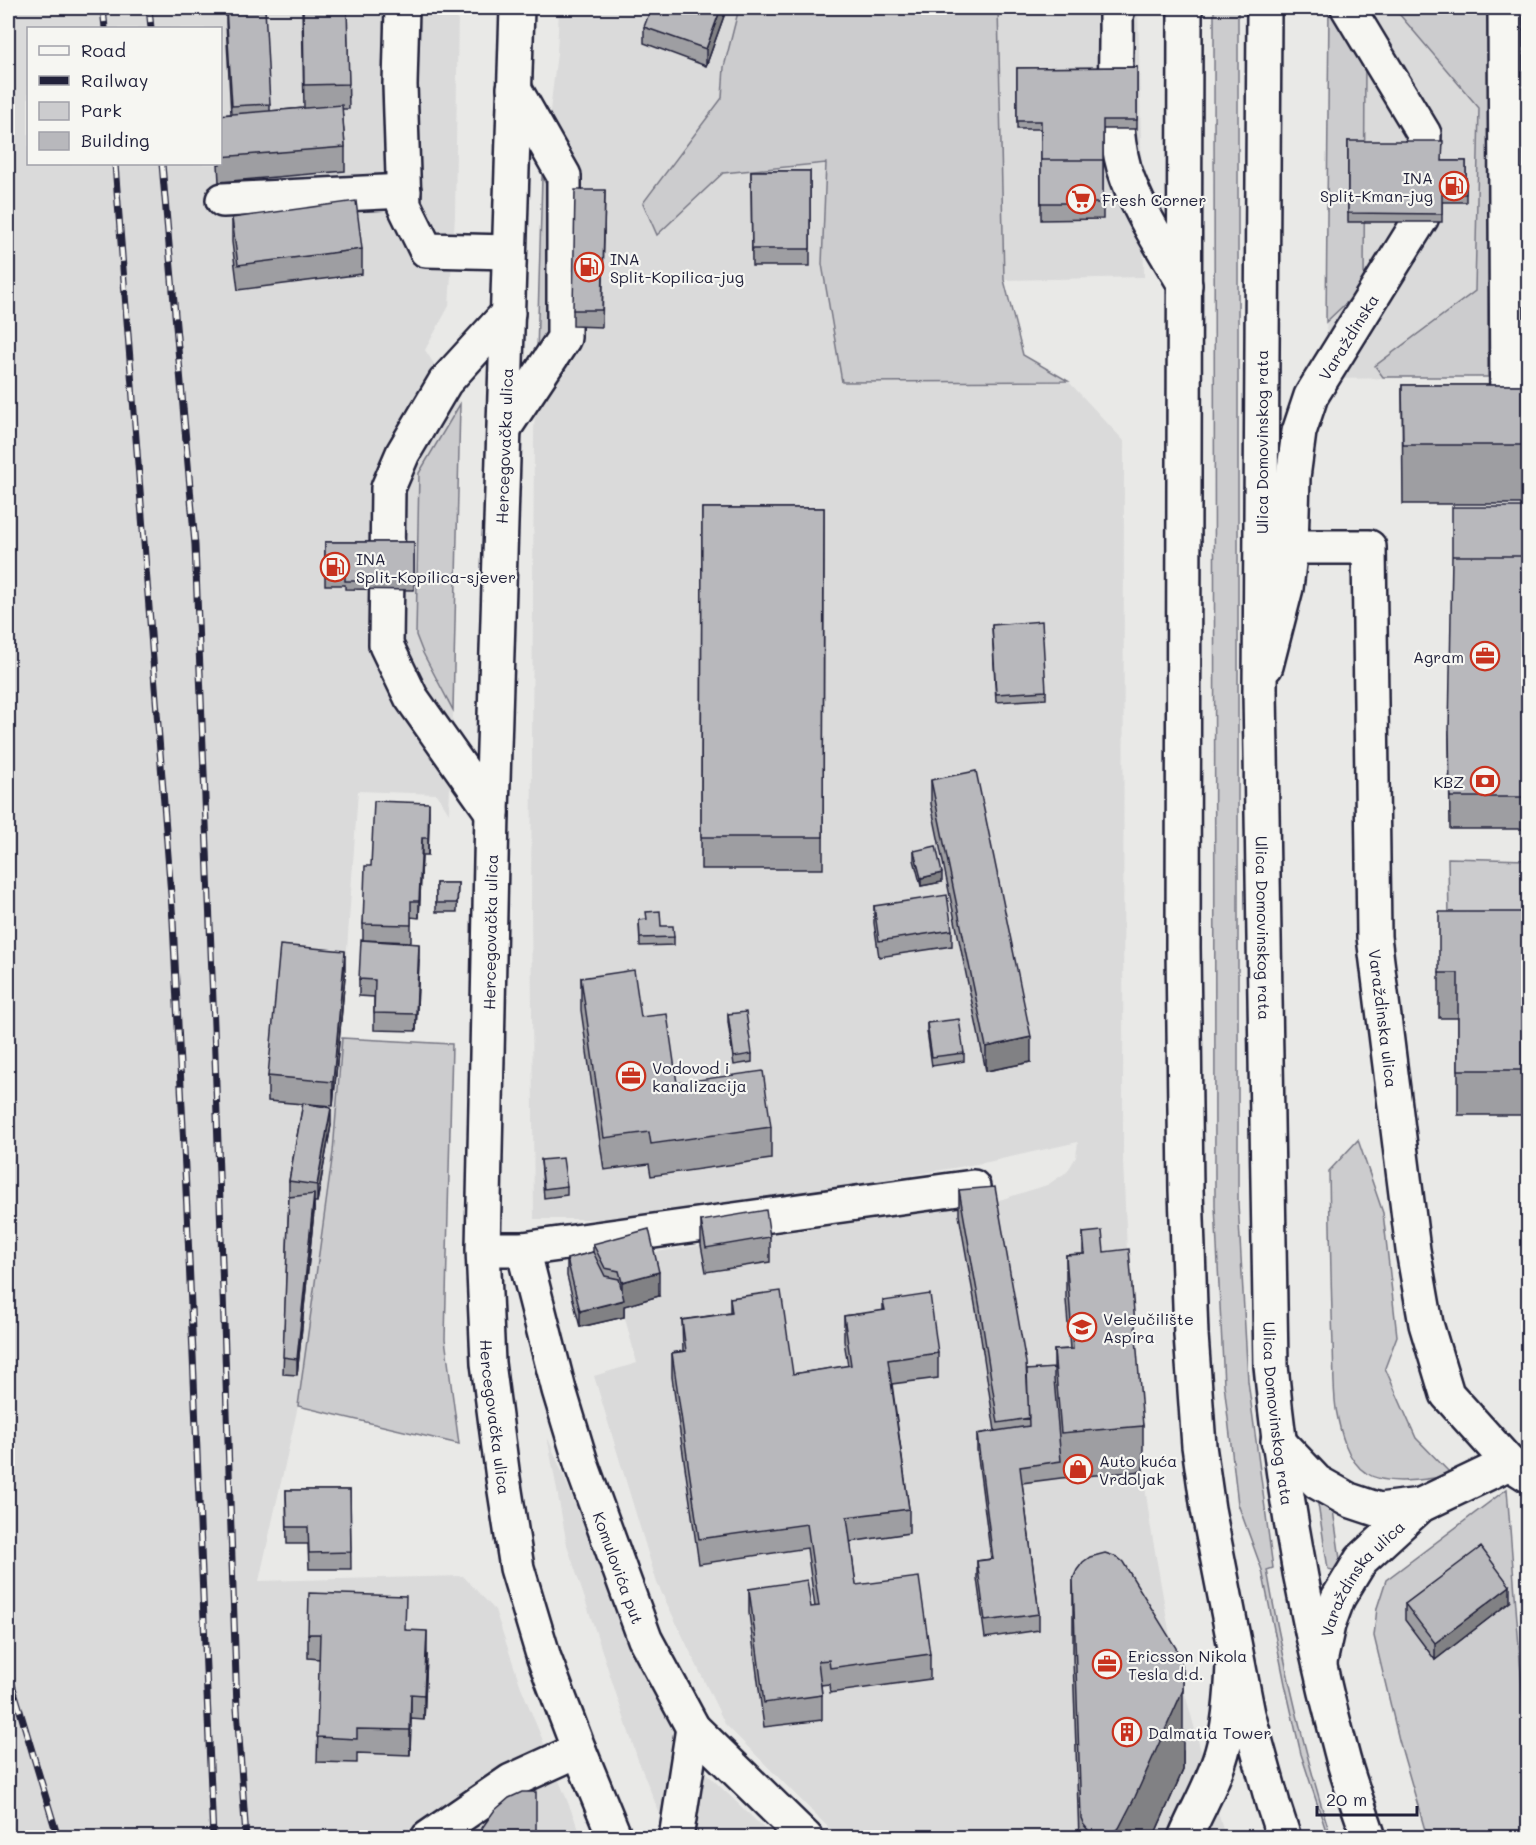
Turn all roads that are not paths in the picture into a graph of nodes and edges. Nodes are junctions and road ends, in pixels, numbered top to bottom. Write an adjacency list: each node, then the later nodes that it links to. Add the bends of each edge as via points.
1 (402, 8): 9 (street)
2 (517, 8): 8 (street, Hercegovačka ulica)
3 (1118, 8): 12 (street, via 1116,129 1124,166 1134,194)
4 (1185, 8): 12 (street)
5 (1264, 8): 17 (street, Ulica Domovinskog rata)
6 (1348, 8): 16 (street, Varaždinska, via 1424,134 1422,217 1311,396 1299,432 1293,477)
7 (1505, 8): 15 (street, via 1507,415 1520,432)
8 (514, 87): 11 (street, Hercegovačka ulica); 14 (street, via 564,176 564,338)
9 (404, 191): 10 (street); 11 (street, via 404,205 426,250)
10 (224, 200)
11 (509, 252): 13 (street, Hercegovačka ulica)
12 (1185, 285): 25 (street, via 1186,1201 1199,1446)
13 (508, 314): 14 (street, Hercegovačka ulica); 18 (street, via 445,382 403,453 388,488 386,645 411,697)
14 (505, 427): 18 (street, Hercegovačka ulica)
15 (1528, 433)
16 (1291, 547): 17 (street, Varaždinska, via 1286,588); 23 (street, Varaždinska ulica, via 1369,547 1374,937 1413,1250 1426,1324 1447,1394)
17 (1260, 691): 22 (street, Ulica Domovinskog rata, via 1271,1366)
18 (492, 812): 20 (street, Hercegovačka ulica)
19 (974, 1186): 21 (street)
20 (483, 1248): 21 (street); 28 (street, Hercegovačka ulica, via 488,1364 517,1568 544,1658)
21 (523, 1249): 27 (street, Komulovića put, via 582,1466 645,1639)
22 (1278, 1441): 24 (street, Varaždinska ulica, via 1317,1482 1349,1500 1379,1510); 26 (street, Ulica Domovinskog rata, via 1293,1538)
23 (1519, 1469): 24 (street, Varaždinska ulica)
24 (1421, 1505): 26 (street, Varaždinska ulica, via 1361,1560 1338,1598)
25 (1233, 1645): 33 (street, via 1231,1704 1223,1751); 34 (street, via 1248,1714)
26 (1320, 1662): 35 (street, Ulica Domovinskog rata, via 1341,1753)
27 (693, 1728): 31 (street); 32 (street, Komulovića put)
28 (579, 1750): 29 (street, via 511,1781); 30 (street, Hercegovačka ulica)
29 (441, 1833)
30 (615, 1838)
31 (676, 1838)
32 (806, 1838)
33 (1185, 1838)
34 (1284, 1838)
35 (1369, 1838)

